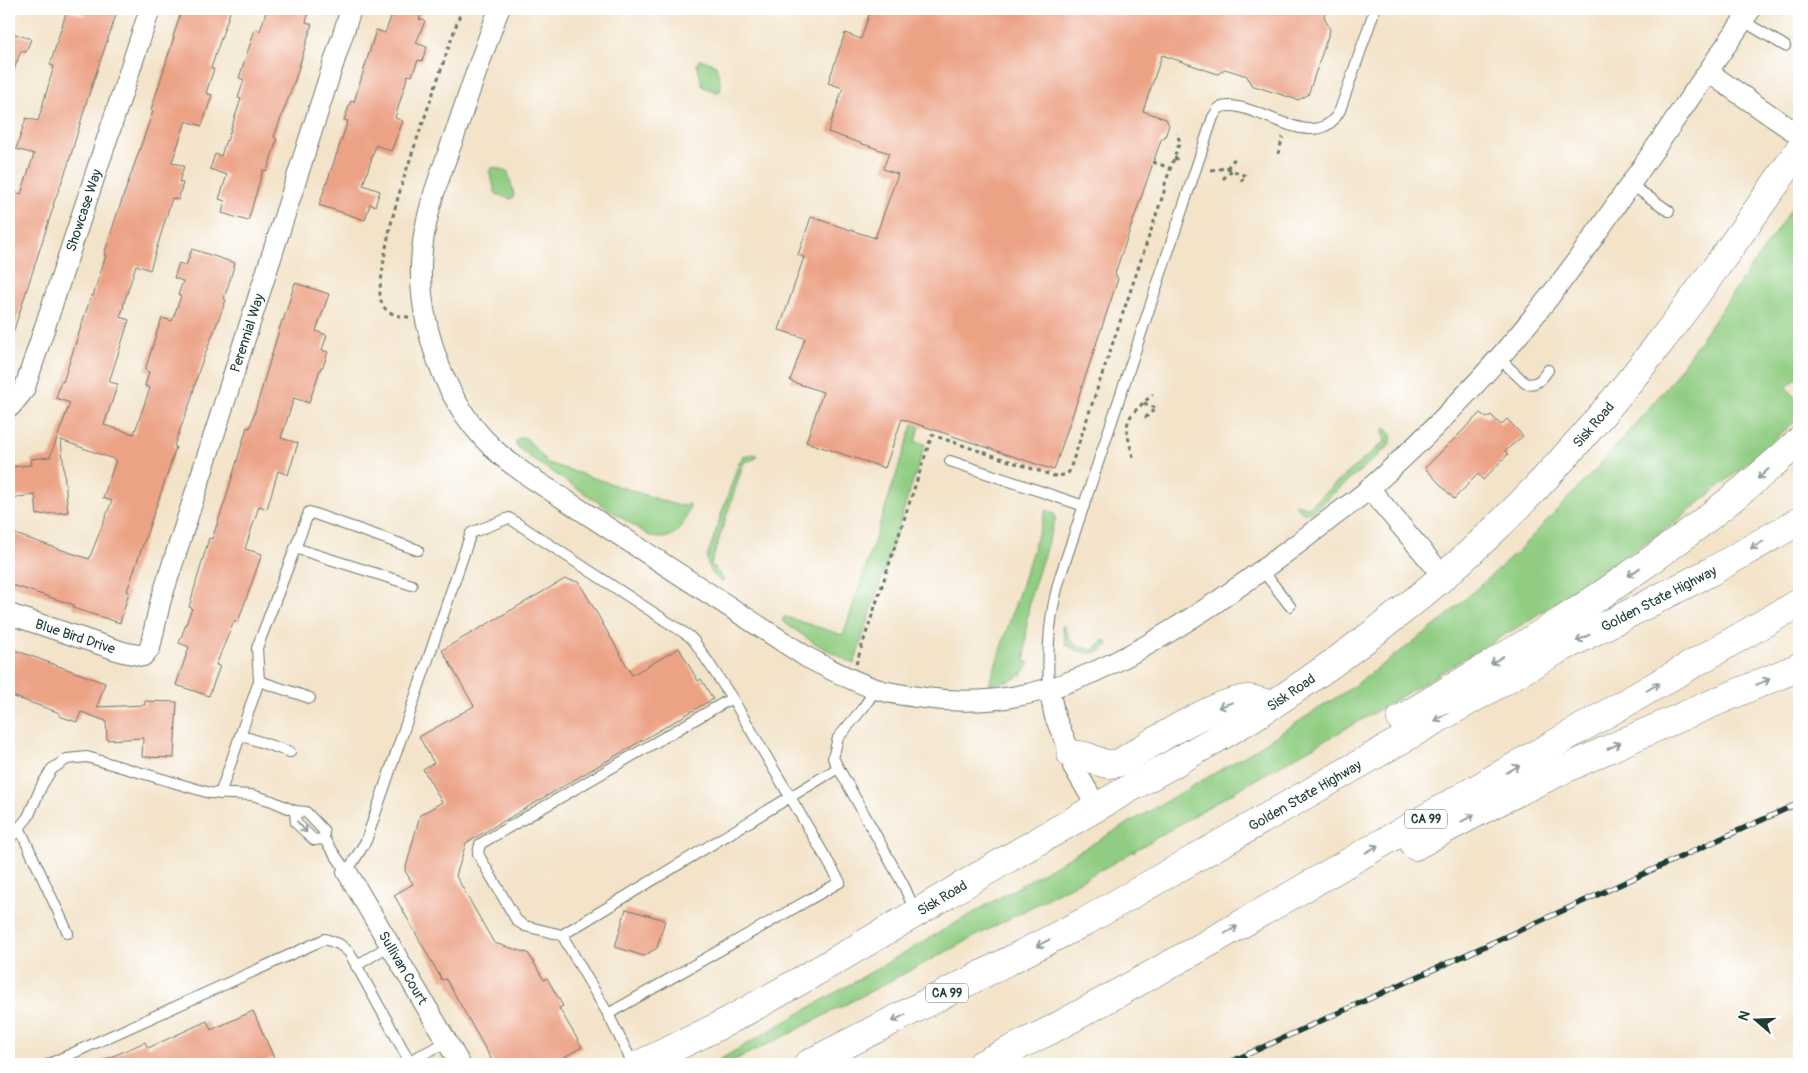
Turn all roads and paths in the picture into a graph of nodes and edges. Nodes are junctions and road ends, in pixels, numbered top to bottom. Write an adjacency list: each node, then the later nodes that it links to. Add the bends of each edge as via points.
1 (150, 9): 31 (street, Showcase Way, via 24,390)
2 (351, 9): 49 (street, Perennial Way, via 160,603 150,648)
3 (462, 9): 26 (path, via 412,154 384,260 382,304 394,314)
4 (499, 9): 53 (street, via 436,184 423,244 424,311 438,362 449,386 491,447 527,475 808,658)
5 (1375, 9): 39 (lane, via 1340,110 1332,120 1304,130 1234,106 1223,106 1216,111)
6 (1747, 15): 7 (lane); 8 (street)
7 (1785, 46)
8 (1708, 72): 10 (street); 24 (street)
9 (1176, 133): 15 (path, via 1180,141)
10 (1799, 135)
11 (1283, 137): 13 (path)
12 (1799, 150): 44 (main road, Sisk Road, via 1684,313 1634,377 1544,480)
13 (1278, 154)
14 (1236, 157): 19 (path)
15 (1174, 158): 16 (path); 18 (path)
16 (1180, 160)
17 (1153, 162): 18 (path)
18 (1170, 168): 32 (path)
19 (1226, 168): 20 (path); 21 (path)
20 (1211, 170)
21 (1232, 170): 22 (path); 23 (path, via 1246,176)
22 (1223, 179)
23 (1238, 184)
24 (1630, 184): 25 (lane); 27 (street, via 1583,253)
25 (1669, 211)
26 (409, 316)
27 (1499, 358): 28 (lane, via 1525,383 1540,382); 38 (street)
28 (1548, 370)
29 (1153, 394): 30 (path)
30 (1144, 403): 34 (path, via 1156,408); 36 (path, via 1130,415 1126,429)
31 (10, 406)
32 (1089, 412): 33 (path); 50 (path, via 1068,472 1060,476 932,435)
33 (1095, 414)
34 (1145, 418)
35 (1799, 441): 69 (main road, one-way to 69, via 1689,533 1619,583 1382,731 1228,819)
36 (1133, 458)
37 (950, 461): 39 (lane)
38 (1369, 488): 43 (street); 44 (street)
39 (1084, 506): 54 (lane, via 1051,614)
40 (1799, 520): 69 (main road, Golden State Highway / CA 99, one-way to 69, via 1712,571 1556,651)
41 (295, 548): 42 (lane, via 309,512); 45 (lane); 52 (lane, via 258,648)
42 (418, 550)
43 (1262, 570): 47 (lane); 54 (street, via 1191,618 1117,661 1088,676)
44 (1443, 576): 57 (main road, Sisk Road, via 1350,650)
45 (412, 585)
46 (1799, 603): 75 (main road, CA 99, one-way to 46)
47 (1290, 606)
48 (9, 614): 49 (street, Blue Bird Drive)
49 (143, 656)
50 (856, 664)
51 (1799, 667): 75 (main road, one-way to 51, via 1208,963 1435,835 1563,770)
52 (259, 681): 55 (lane); 58 (lane)
53 (876, 689): 54 (street, via 963,702 993,701); 61 (lane, via 838,738 833,758)
54 (1049, 689): 60 (street, via 1055,717)
55 (310, 698)
56 (732, 698): 63 (lane); 67 (lane, via 689,636 510,518 471,533 366,841); 71 (lane, via 480,844 478,854 517,921)
57 (1272, 705): 60 (main road, one-way to 60, via 1250,700 1228,704 1114,764 1103,764); 64 (main road, Sisk Road)
58 (240, 735): 59 (lane); 62 (lane)
59 (290, 752)
60 (1072, 754): 64 (street, via 1073,766)
61 (838, 768): 63 (lane); 68 (lane)
62 (220, 794): 65 (lane, via 210,794 87,757 67,759 52,769 28,817); 67 (lane, via 252,795 306,812 324,831 324,840)
63 (791, 797): 71 (lane); 74 (lane, via 840,882)
64 (1096, 807): 68 (main road, Sisk Road)
65 (19, 827): 66 (lane); 70 (lane)
66 (9, 840)
67 (347, 872): 72 (street, Sullivan Court)
68 (916, 912): 81 (main road, Sisk Road, via 733,1018)
69 (1086, 921): 82 (main road, Golden State Highway / CA 99, one-way to 82)
70 (68, 933)
71 (562, 935): 74 (lane)
72 (390, 945): 73 (lane); 76 (street, Sullivan Court)
73 (356, 966): 77 (lane); 78 (lane, via 349,952 325,939)
74 (608, 1014): 80 (lane)
75 (1051, 1030): 83 (main road, CA 99)
76 (447, 1042): 77 (lane); 79 (street, Sullivan Court)
77 (410, 1063)
78 (49, 1064)
79 (460, 1064)
80 (633, 1064)
81 (640, 1064)
82 (808, 1064)
83 (982, 1064)

